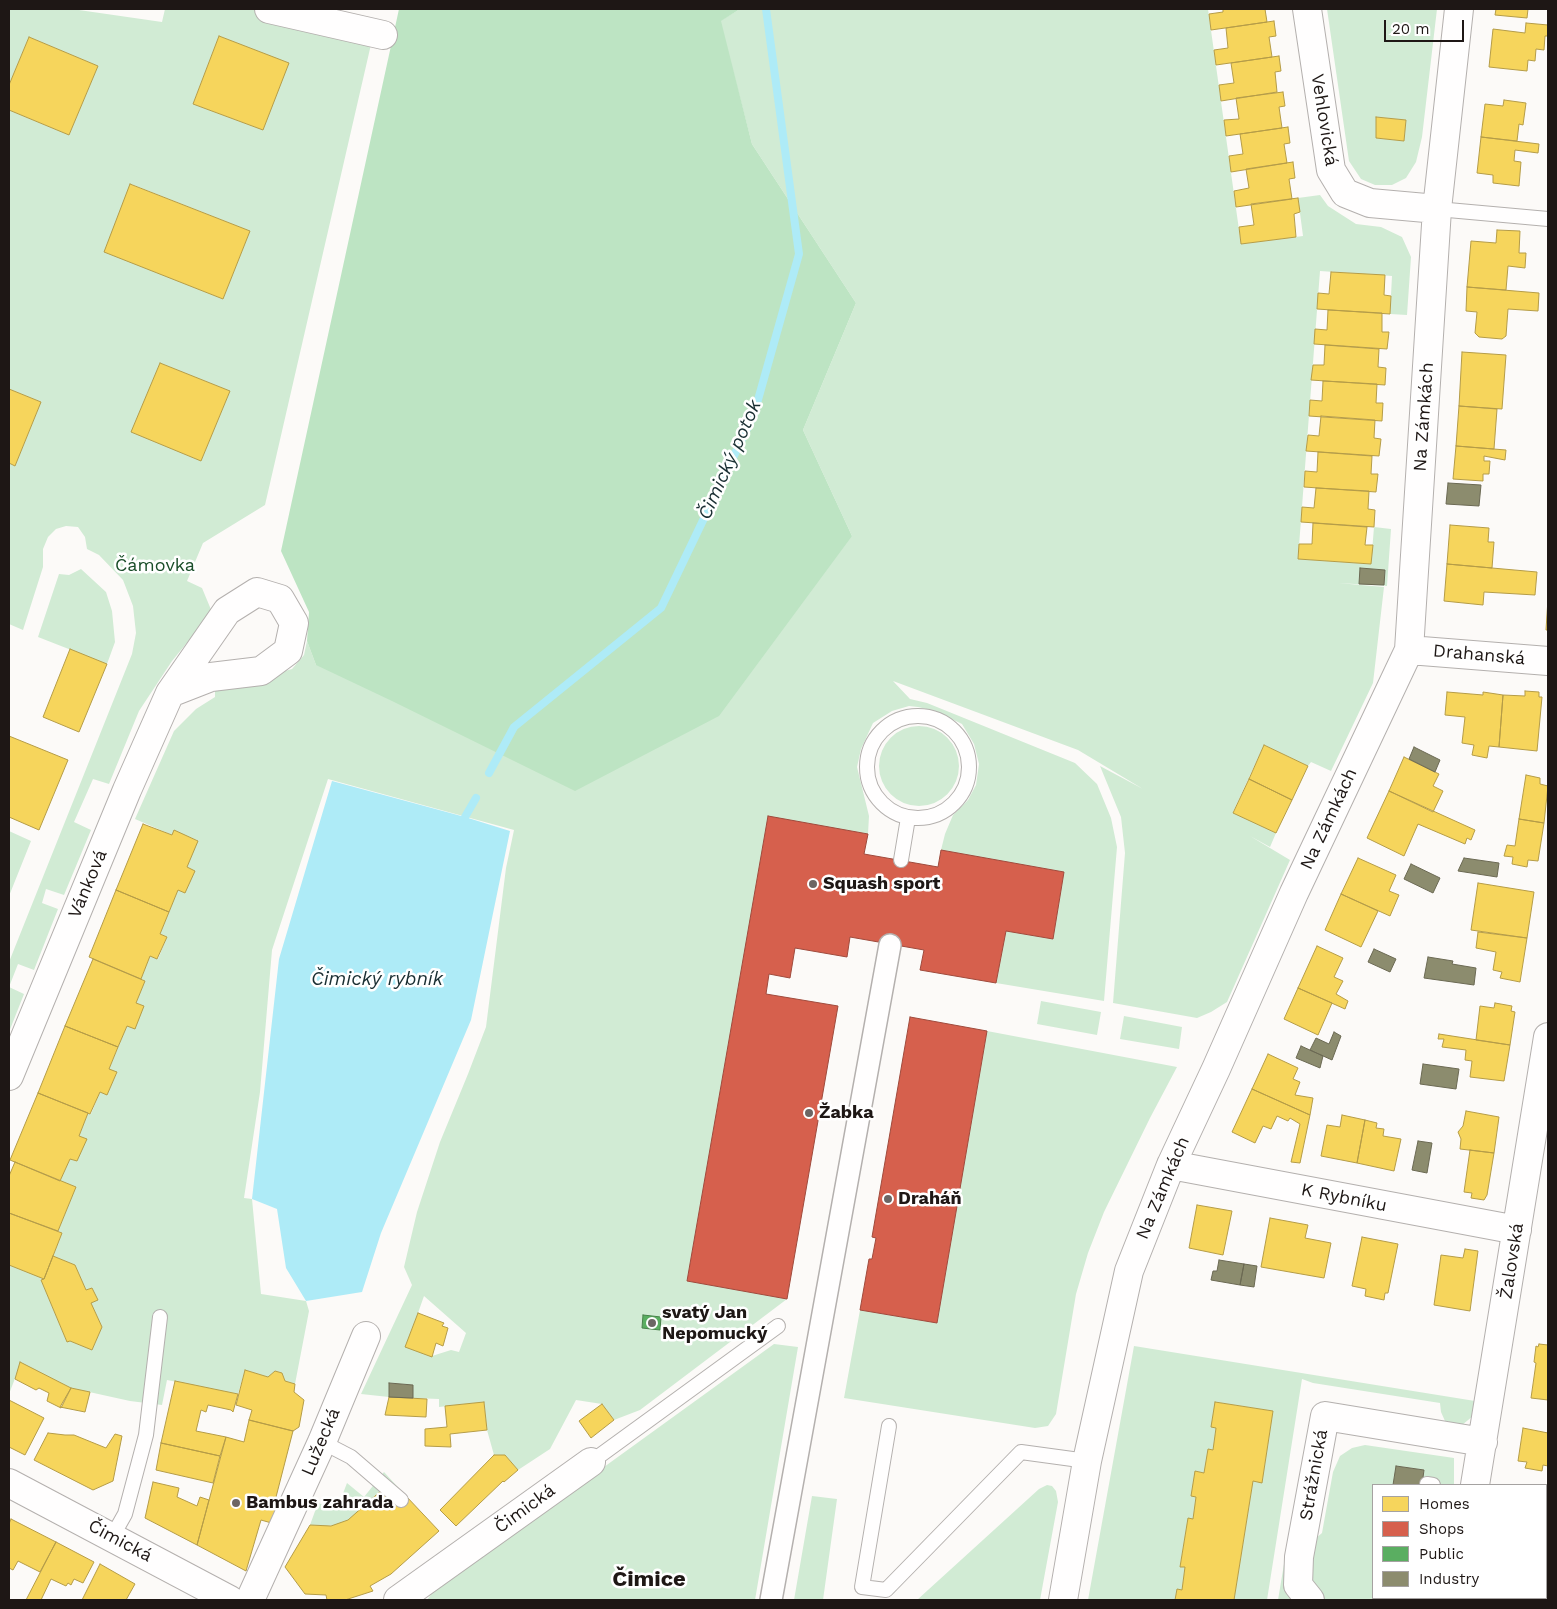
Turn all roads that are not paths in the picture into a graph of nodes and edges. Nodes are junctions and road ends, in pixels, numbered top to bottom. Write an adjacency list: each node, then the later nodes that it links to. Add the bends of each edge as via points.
1 (269, 9): 4 (street)
2 (1307, 9): 5 (street, Vehlovická, via 1331,170 1345,193 1370,203)
3 (1459, 9): 5 (street, Na Zámkách)
4 (383, 35)
5 (1437, 209): 6 (lane); 7 (street, Na Zámkách)
6 (1548, 218)
7 (1409, 650): 8 (street, Drahanská); 15 (street, Na Zámkách)
8 (1548, 661)
9 (170, 693): 9 (street, Vánková, via 211,677 261,671 288,651 294,623 280,600 257,592 227,611); 14 (street, Vánková)
10 (908, 818): 10 (lane, via 940,815 964,793 969,777 970,761 965,745 943,722 927,716 909,716 893,722 879,734 870,749 866,767 869,784 878,800 892,812); 11 (lane)
11 (901, 860)
12 (890, 945): 32 (street)
13 (1548, 1042): 16 (street, Žalovská)
14 (9, 1076)
15 (1170, 1165): 16 (street, K Rybníku); 23 (street, Na Zámkách, via 1129,1270)
16 (1517, 1230): 22 (street, Žalovská)
17 (160, 1317): 28 (lane, via 146,1435 125,1514)
18 (778, 1326): 24 (lane)
19 (366, 1336): 21 (street, Lužecká)
20 (889, 1426): 23 (lane, via 862,1587 886,1590 1021,1452)
21 (322, 1442): 27 (lane, via 351,1457); 31 (street, Lužecká)
22 (1483, 1442): 26 (street, Žalovská); 34 (street, Strážnická, via 1325,1416 1299,1556 1298,1585)
23 (1087, 1461): 33 (street, Na Zámkách)
24 (591, 1462): 29 (street, Čimická)
25 (9, 1483): 28 (street, Čimická)
26 (1475, 1484)
27 (402, 1500)
28 (112, 1537): 30 (street, Čimická)
29 (406, 1597)
30 (230, 1600)
31 (250, 1600)
32 (771, 1600)
33 (1063, 1600)
34 (1310, 1600)

